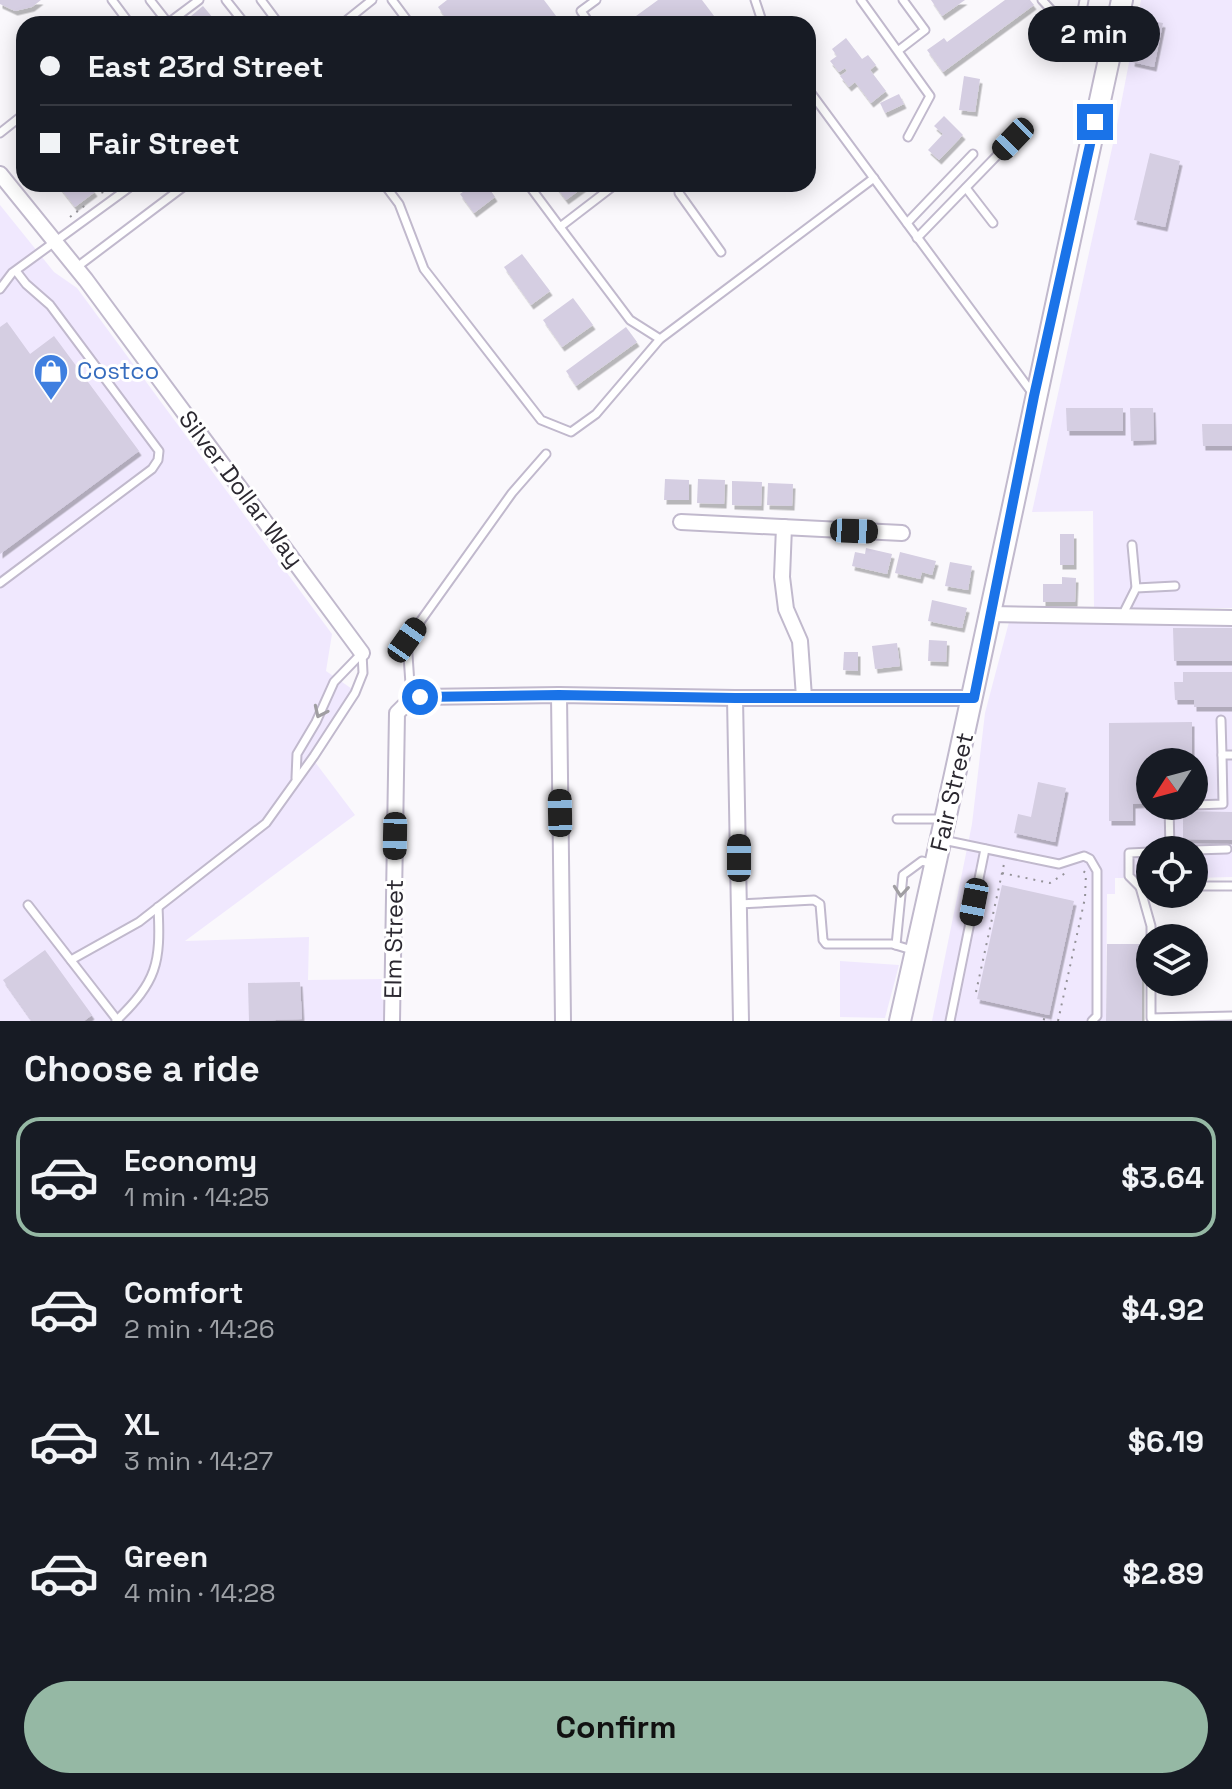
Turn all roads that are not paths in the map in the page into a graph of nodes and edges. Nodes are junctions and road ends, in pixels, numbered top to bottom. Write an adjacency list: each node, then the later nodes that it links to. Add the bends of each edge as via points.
1 (199, 0): 10 (lane)
2 (226, 0): 11 (lane)
3 (372, 0): 12 (lane)
4 (861, 0): 14 (lane)
5 (903, 0): 14 (lane, via 925,30)
6 (1042, 0): 7 (lane, via 1077,38)
7 (1084, 0)
8 (1122, 0): 40 (street, Fair Street)
9 (591, 1): 13 (lane, via 581,11)
10 (178, 16)
11 (239, 16)
12 (352, 16)
13 (584, 16)
14 (899, 50): 18 (lane, via 930,96)
15 (816, 100): 22 (lane)
16 (16, 120): 17 (lane)
17 (0, 133)
18 (908, 137)
19 (1013, 139): 23 (lane)
20 (973, 154): 30 (lane)
21 (0, 174): 34 (street, Silver Dollar Way)
22 (874, 178): 30 (lane); 39 (lane)
23 (966, 188): 31 (lane); 33 (lane)
24 (123, 192): 34 (lane)
25 (176, 192): 36 (lane)
26 (390, 192): 39 (lane, via 424,269 541,420 571,432 596,414)
27 (534, 192): 32 (lane)
28 (606, 192): 32 (lane)
29 (679, 193): 35 (lane)
30 (907, 223): 33 (lane)
31 (993, 223)
32 (560, 227): 39 (lane, via 630,320)
33 (917, 238): 40 (lane)
34 (54, 243): 36 (street, Silver Dollar Way); 37 (lane)
35 (721, 252)
36 (76, 268): 52 (street, Silver Dollar Way)
37 (16, 271): 38 (lane); 46 (lane, via 50,305 159,451 152,469)
38 (0, 289)
39 (660, 339)
40 (1034, 396): 49 (street, Fair Street)
41 (546, 454): 57 (lane, via 407,640)
42 (681, 522): 43 (street)
43 (784, 527): 44 (street); 54 (street, via 784,599 800,641)
44 (902, 533)
45 (1132, 545): 48 (lane)
46 (0, 583)
47 (1175, 586): 48 (lane)
48 (1136, 588): 50 (lane)
49 (990, 614): 50 (street); 56 (street, Fair Street)
50 (1125, 617): 51 (street)
51 (1232, 618)
52 (362, 653): 61 (lane, via 363,673 355,693); 61 (lane, one-way to 61, via 334,682 297,754)
53 (559, 695): 55 (street); 57 (street); 82 (street)
54 (804, 697): 55 (street); 56 (street)
55 (735, 698): 73 (street)
56 (974, 698): 64 (street, Fair Street)
57 (411, 699): 81 (street, Elm Street, via 397,713)
58 (1221, 720): 59 (lane)
59 (1222, 755): 60 (lane); 62 (lane, via 1223,804)
60 (1232, 755)
61 (296, 780): 75 (lane, via 266,823)
62 (1208, 805)
63 (897, 819): 64 (lane)
64 (944, 829): 65 (lane); 69 (street, Fair Street)
65 (985, 849): 85 (lane); 86 (lane, via 1059,864 1077,857 1090,859 1097,871 1097,1016)
66 (1227, 849): 67 (lane)
67 (1208, 850)
68 (1136, 853): 70 (lane, via 1129,853 1129,876)
69 (936, 864): 76 (street, Fair Street); 76 (lane, one-way to 76, via 922,861 903,875)
70 (1136, 883)
71 (1208, 886): 72 (lane)
72 (1232, 886)
73 (739, 904): 76 (lane, via 814,900 820,904 826,944); 83 (street)
74 (28, 905): 77 (lane)
75 (158, 907): 77 (lane); 80 (lane, via 160,949 148,986)
76 (906, 948): 84 (street, Fair Street)
77 (71, 960): 80 (lane)
78 (1151, 996): 79 (lane, via 1151,1018)
79 (1232, 1016)
80 (117, 1021)
81 (392, 1021)
82 (563, 1021)
83 (741, 1021)
84 (900, 1021)
85 (950, 1021)
86 (1092, 1021)

